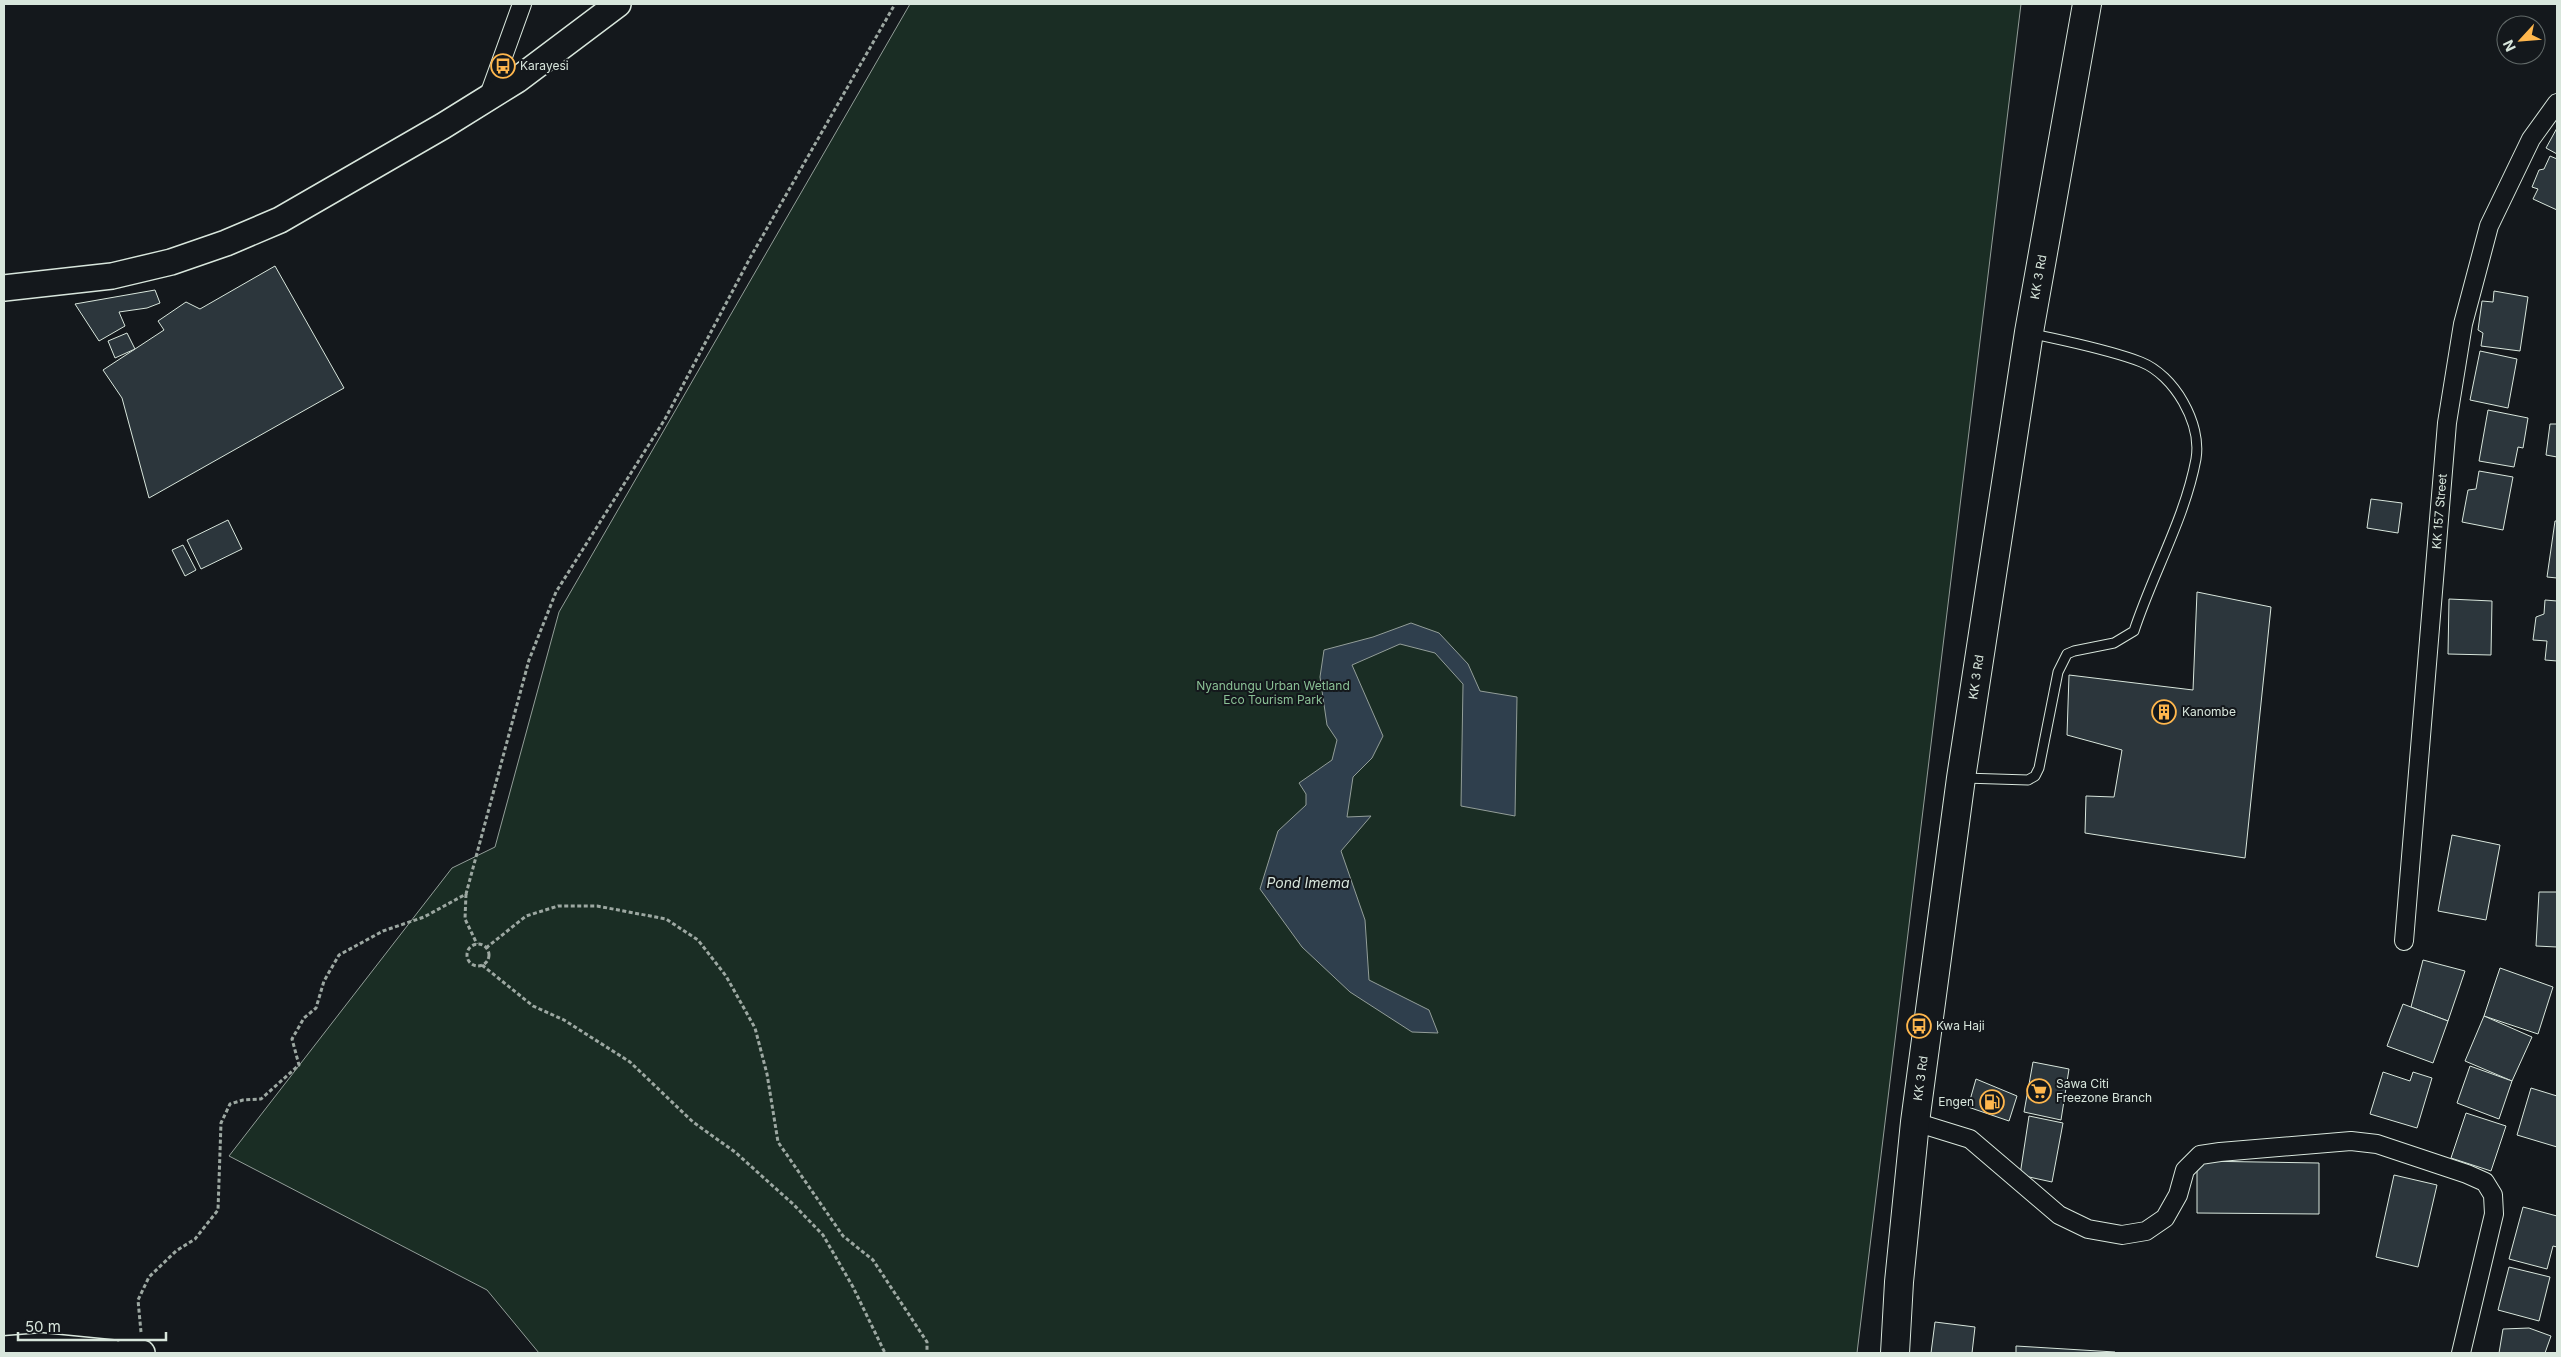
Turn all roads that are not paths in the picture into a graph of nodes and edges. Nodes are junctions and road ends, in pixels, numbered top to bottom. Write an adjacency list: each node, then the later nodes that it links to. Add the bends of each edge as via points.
1 (522, 4): 4 (street)
2 (618, 4): 4 (main road)
3 (2087, 4): 7 (highway, KK 3 Rd)
4 (488, 98): 6 (main road, via 280,220 226,243 171,262 112,276)
5 (2557, 103): 9 (street, KK 157 Street, via 2532,139 2489,226 2463,324 2447,423)
6 (4, 288)
7 (2029, 332): 8 (highway, KK 3 Rd); 8 (lane, via 2142,362 2163,375 2180,394 2191,421 2196,457 2188,491 2134,630 2114,644 2074,651 2062,660 2040,768 2035,776 2028,780)
8 (1962, 778): 10 (highway, KK 3 Rd)
9 (2404, 941)
10 (1915, 1122): 13 (highway, KK 3 Rd); 14 (street, via 1970,1139 2059,1215 2088,1229 2122,1235 2146,1231 2165,1218 2178,1195 2185,1170 2200,1155 2351,1141 2377,1144 2467,1174 2485,1182 2493,1195 2494,1214)
11 (4, 1349): 12 (main road, via 42,1346)
12 (113, 1353)
13 (1894, 1353)
14 (2461, 1353)

